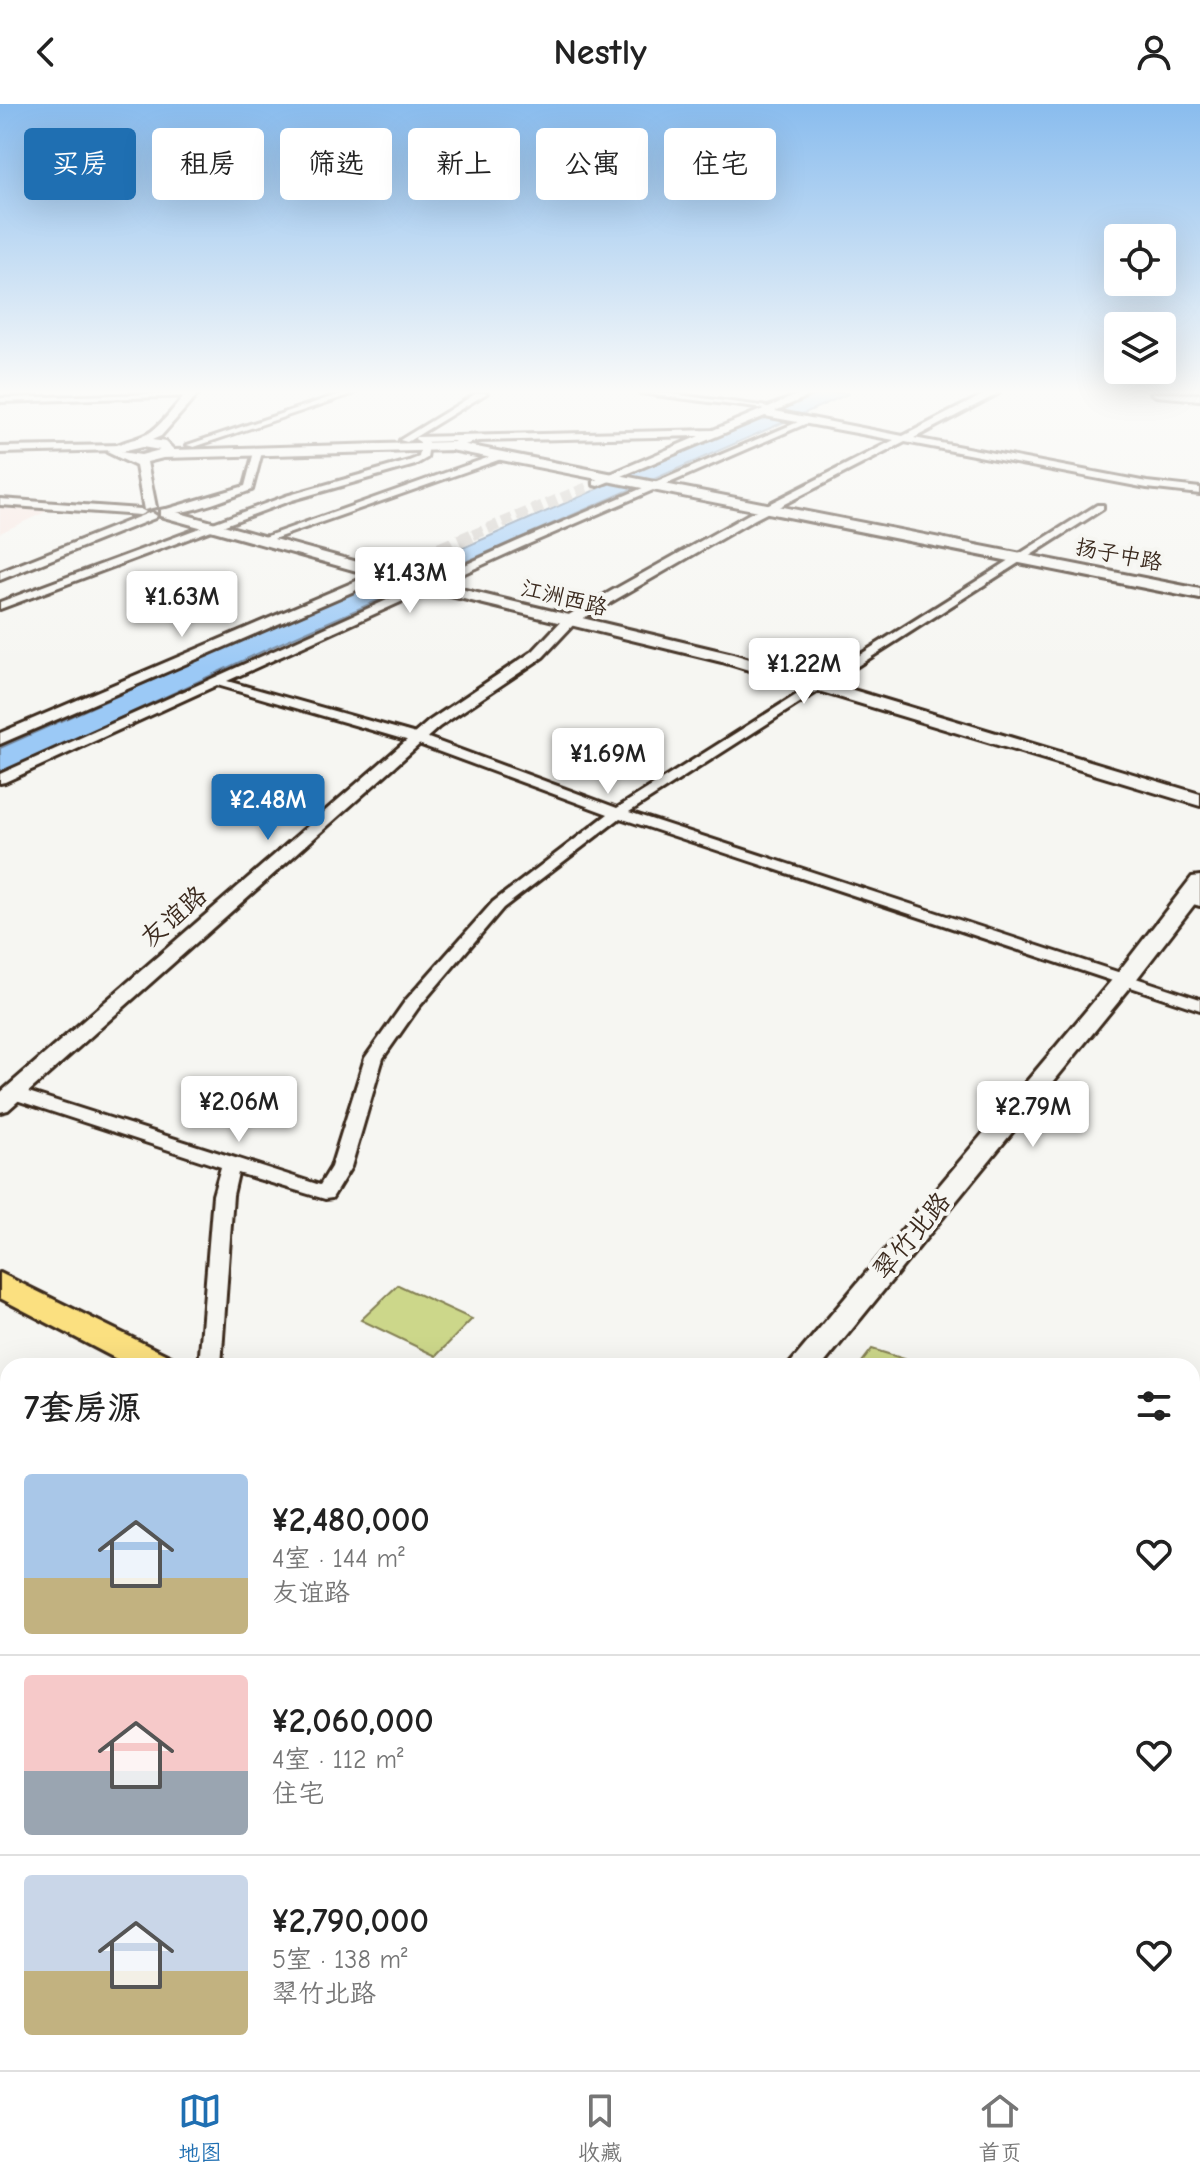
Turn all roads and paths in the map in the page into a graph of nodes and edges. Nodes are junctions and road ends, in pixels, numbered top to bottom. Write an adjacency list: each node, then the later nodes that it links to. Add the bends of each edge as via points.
1 (147, 485): 13 (main road)
2 (151, 485): 13 (main road)
3 (250, 485): 13 (street, via 186,508)
4 (336, 485): 14 (street)
5 (419, 485): 15 (street)
6 (657, 485): 12 (main road, 扬子中路); 20 (street)
7 (814, 485): 12 (street, 友谊路)
8 (1146, 485): 9 (street)
9 (1200, 491)
10 (0, 502): 13 (street)
11 (1100, 507): 16 (street)
12 (769, 508): 16 (main road, 扬子中路); 23 (street, 友谊路)
13 (154, 511): 14 (main road, 江洲西路); 19 (street, via 122,531)
14 (213, 525): 15 (main road, 江洲西路); 22 (street)
15 (261, 540): 18 (main road, 江洲西路)
16 (1022, 557): 21 (main road, 扬子中路); 25 (street)
17 (401, 566): 18 (street)
18 (383, 575): 20 (main road, 江洲西路); 26 (street)
19 (0, 576)
20 (426, 586): 23 (main road, 江洲西路); 24 (street)
21 (1200, 592)
22 (0, 606)
23 (568, 621): 25 (main road, 江洲西路); 27 (street, 友谊路, via 538,654)
24 (218, 682): 27 (street); 28 (street)
25 (817, 685): 29 (main road, 江洲西路); 30 (main road, 江洲西路); 31 (street)
26 (0, 739)
27 (418, 739): 31 (street); 35 (street, 友谊路)
28 (0, 779)
29 (1200, 800)
30 (1200, 806)
31 (618, 813): 33 (street); 36 (street, via 498,905 412,1004 374,1058 341,1167 325,1193)
32 (1200, 895): 33 (main road, 翠竹北路)
33 (1129, 982): 34 (street); 42 (main road, 翠竹北路); 43 (main road, 翠竹北路)
34 (1200, 1005)
35 (6, 1099): 36 (street)
36 (231, 1164): 41 (street, via 223,1195)
37 (0, 1284): 40 (main road)
38 (0, 1301): 39 (main road)
39 (110, 1358)
40 (143, 1358)
41 (211, 1358)
42 (811, 1358)
43 (832, 1358)

